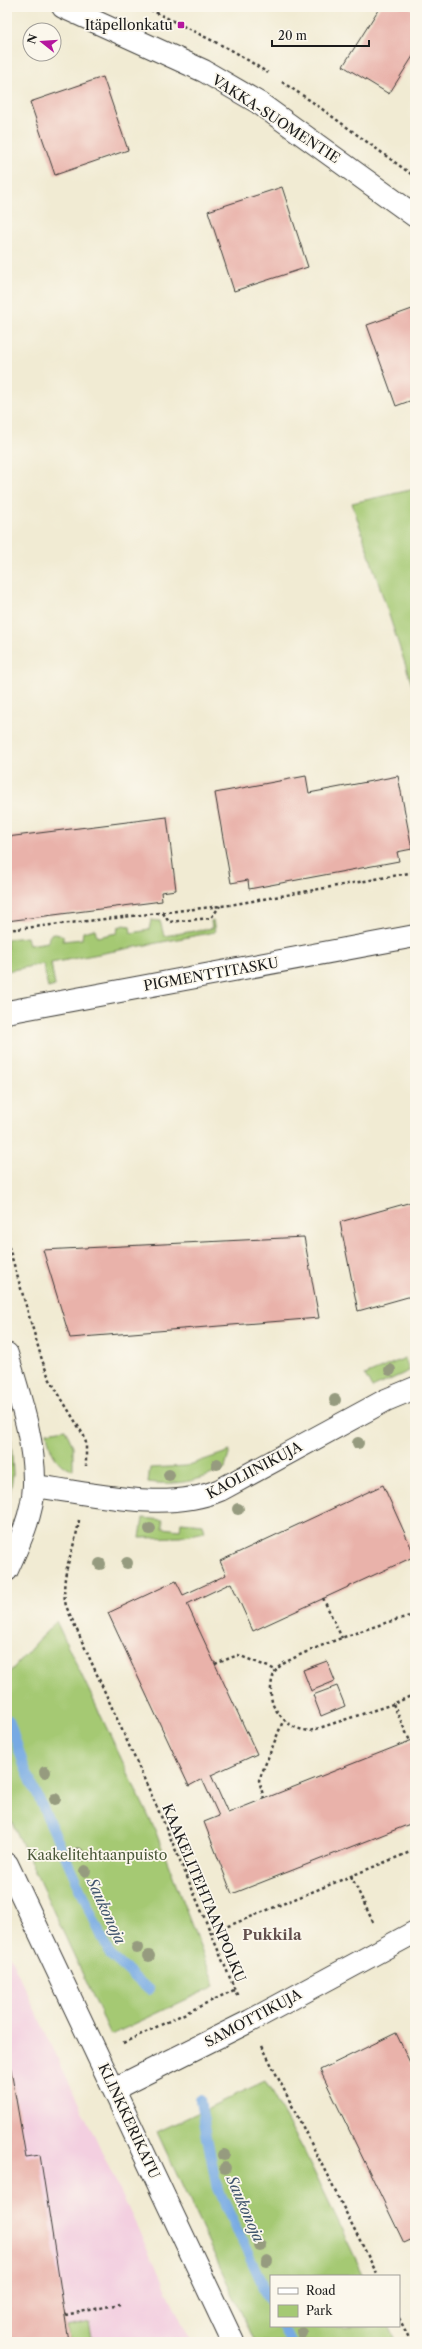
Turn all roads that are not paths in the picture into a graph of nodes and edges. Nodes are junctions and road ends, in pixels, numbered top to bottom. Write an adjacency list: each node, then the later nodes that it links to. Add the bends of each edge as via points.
1 (63, 7): 2 (street, VAKKA-SUOMENTIE, via 204,71 252,99 321,146)
2 (415, 216)
3 (415, 936): 4 (street, PIGMENTTITASKU)
4 (7, 1012)
5 (7, 1354): 7 (street, via 27,1428)
6 (415, 1388): 7 (street, KAOLIINIKUJA, via 386,1400 201,1498 158,1502)
7 (34, 1486): 8 (street, via 20,1540)
8 (7, 1570)
9 (7, 1864): 11 (street, KLINKKERIKATU)
10 (415, 1932): 11 (street, SAMOTTIKUJA, via 250,2021)
11 (114, 2089): 12 (street, KLINKKERIKATU)
12 (233, 2342)

